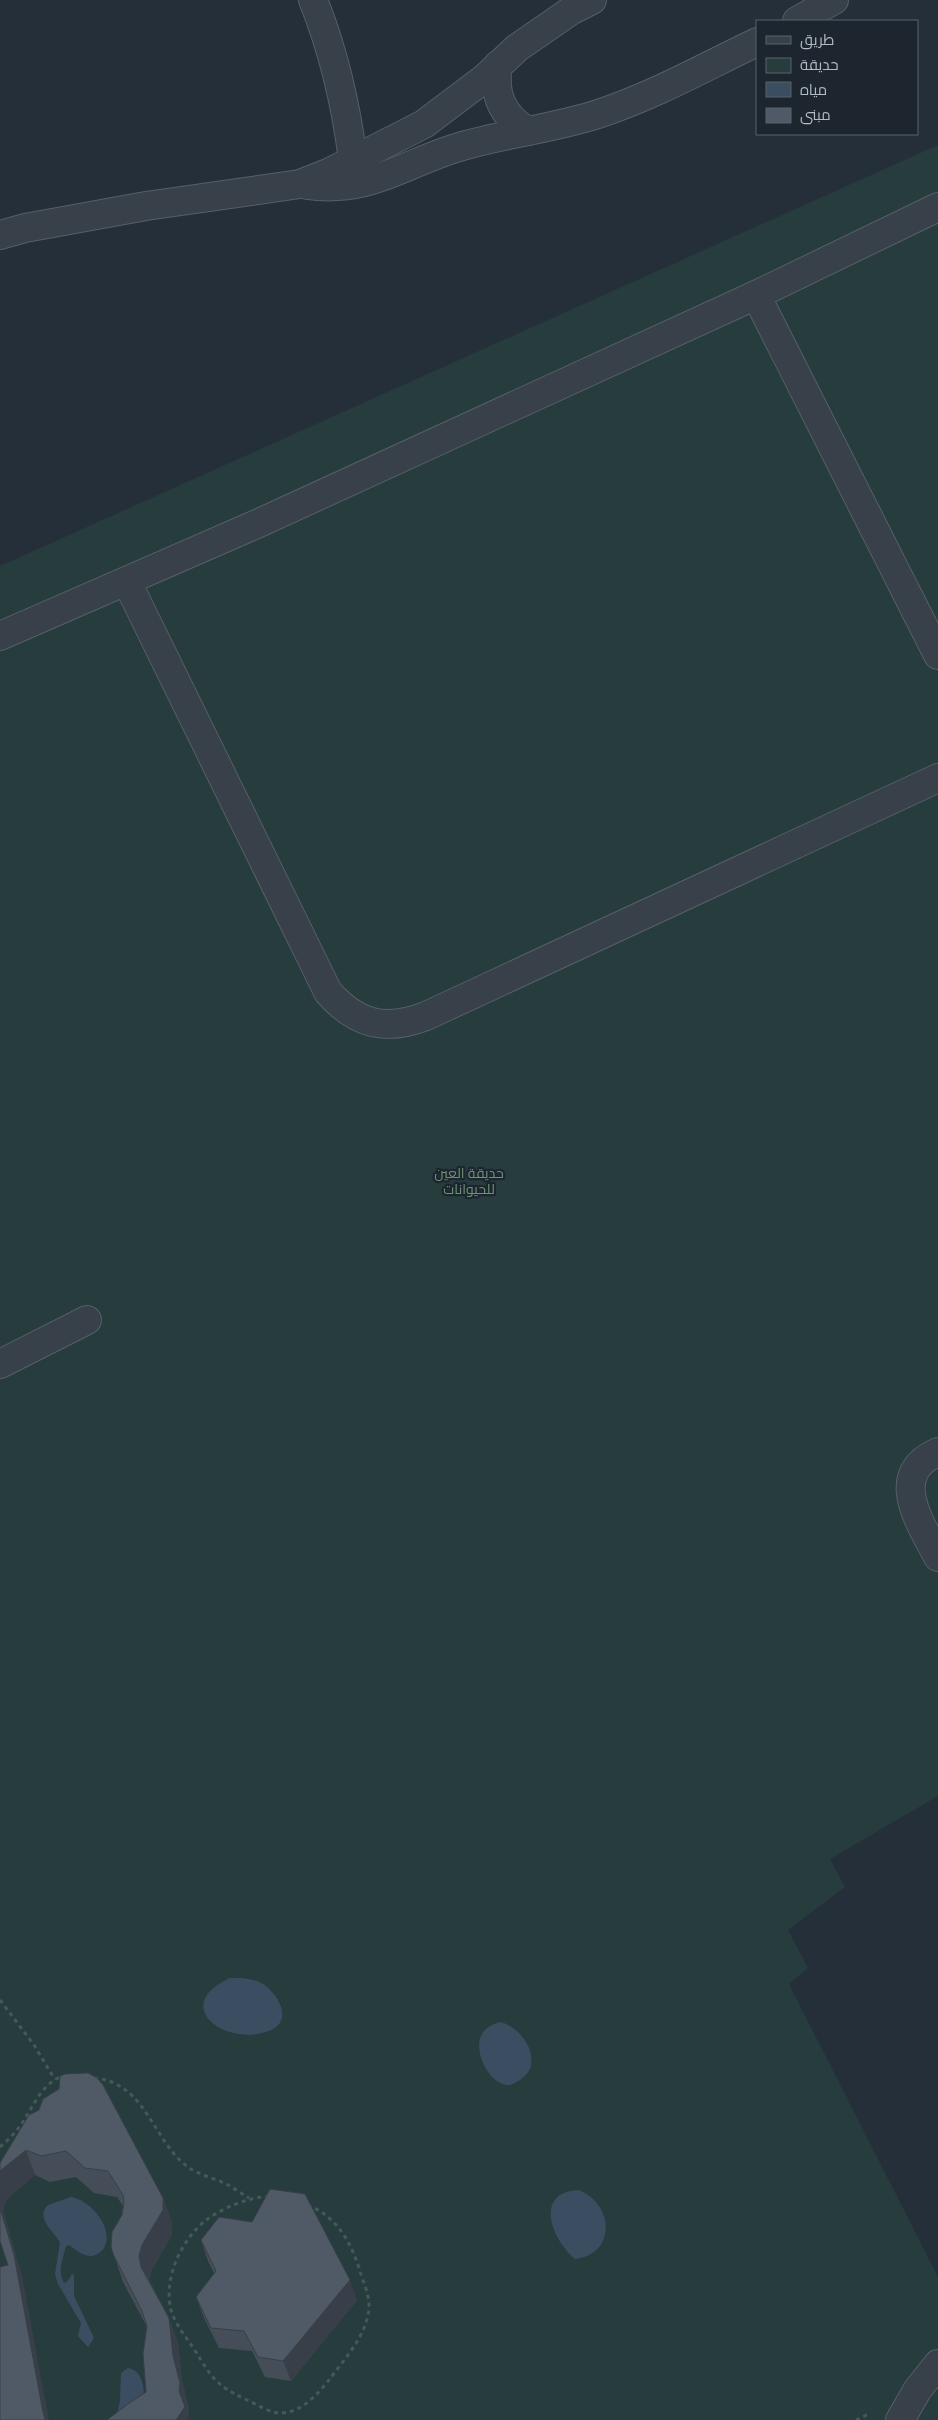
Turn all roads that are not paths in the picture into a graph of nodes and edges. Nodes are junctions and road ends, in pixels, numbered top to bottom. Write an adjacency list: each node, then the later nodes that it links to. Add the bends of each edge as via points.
1 (313, 0): 8 (lane, via 340,80)
2 (592, 0): 6 (lane, via 545,27)
3 (834, 0): 4 (lane)
4 (799, 20)
5 (756, 42): 7 (lane, via 628,103 575,121)
6 (498, 65): 7 (lane, via 496,92 501,104 517,125); 8 (lane, via 451,106 424,124)
7 (528, 131): 9 (lane, via 457,148 368,183 340,187)
8 (352, 160): 9 (lane)
9 (300, 184): 11 (lane, via 146,206)
10 (938, 207): 12 (lane)
11 (0, 235)
12 (756, 295): 13 (lane); 15 (lane)
13 (127, 582): 14 (lane); 16 (lane, via 328,992 340,1006 372,1022 408,1022 426,1016)
14 (0, 636)
15 (938, 655)
16 (938, 778)
17 (87, 1320): 18 (lane)
18 (0, 1364)
19 (938, 1452): 20 (lane, via 920,1464 910,1488 915,1511)
20 (938, 1557)
21 (938, 2364): 22 (lane, via 918,2389)
22 (900, 2420)

